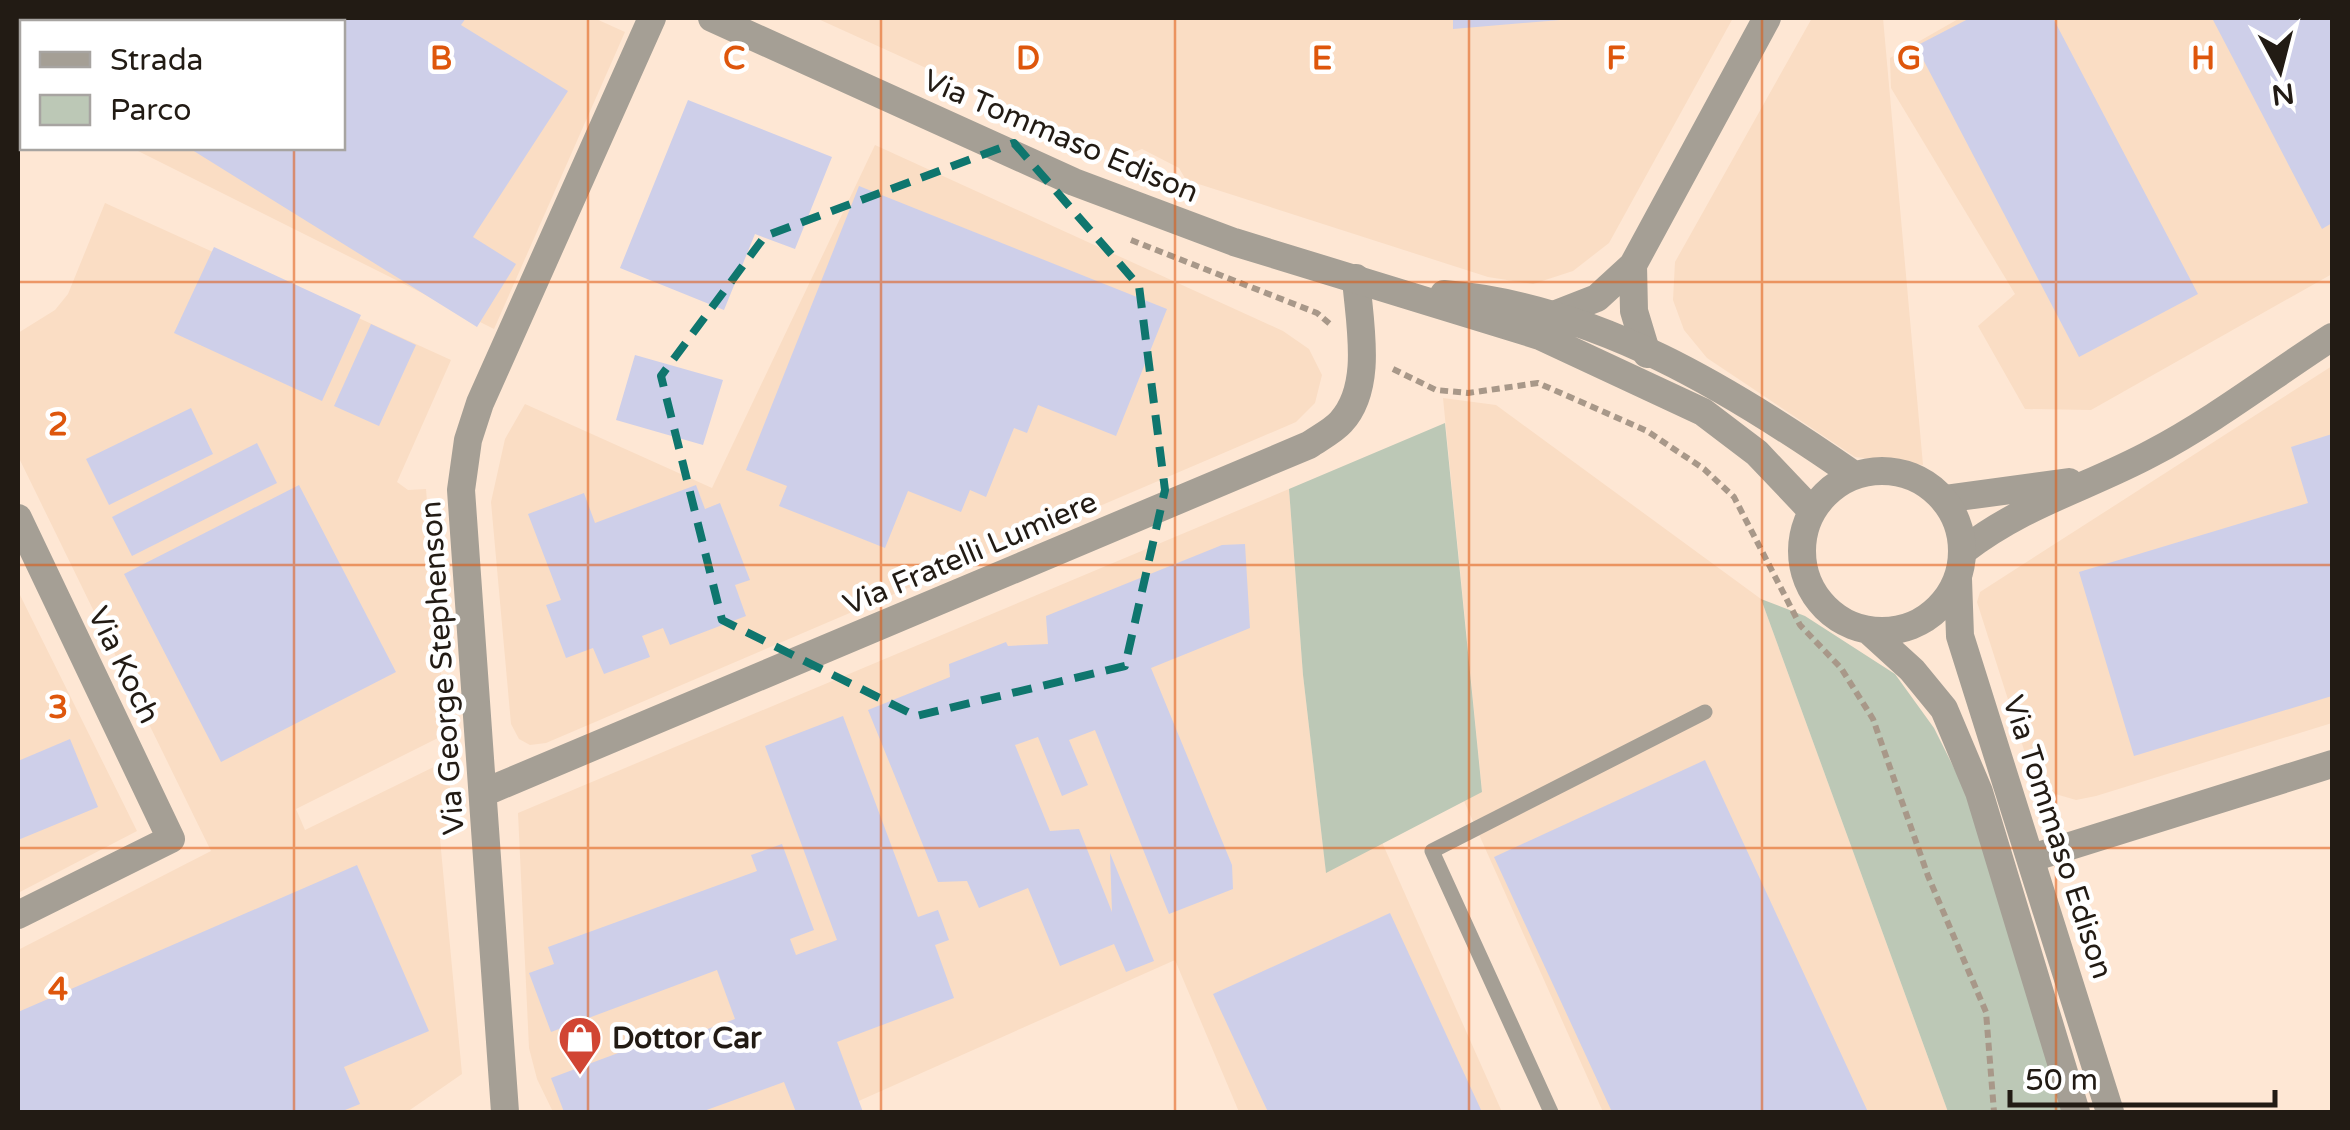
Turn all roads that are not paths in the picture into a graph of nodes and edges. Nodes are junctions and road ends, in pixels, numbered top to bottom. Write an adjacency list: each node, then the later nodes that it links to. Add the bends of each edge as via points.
1 (652, 18): 19 (street, Via George Stephenson, via 468,440 462,544)
2 (712, 18): 5 (street, Via Tommaso Edison, via 1074,182 1234,242)
3 (1767, 18): 4 (street)
4 (1634, 266): 7 (street, via 1597,298); 9 (street, via 1634,311)
5 (1356, 278): 6 (street, Via Tommaso Edison); 19 (street, Via Fratelli Lumiere, via 1358,390 1342,422 1309,445)
6 (1394, 289): 7 (street, Via Tommaso Edison, via 1478,296); 13 (street, Via Tommaso Edison, via 1540,336 1703,412 1758,453)
7 (1556, 314): 9 (street, Via Tommaso Edison)
8 (2332, 337): 11 (street, via 2152,453)
9 (1647, 354): 10 (street, Via Tommaso Edison, via 1761,410)
10 (1854, 475): 12 (street, via 1903,472); 13 (street)
11 (2085, 480): 12 (street); 15 (street, via 1992,528)
12 (1944, 499): 15 (street, via 1961,532)
13 (1812, 511): 16 (street, via 1803,535 1808,585 1844,622)
14 (18, 518): 21 (street, Via Koch, via 171,839)
15 (1961, 565): 16 (street, via 1932,615 1890,631); 20 (street, Via Tommaso Edison, via 1960,636)
16 (1868, 630): 24 (street, Via Tommaso Edison, via 1944,709 1980,792)
17 (1705, 712): 23 (lane, via 1432,851)
18 (2332, 764): 20 (street)
19 (483, 793): 22 (street, Via George Stephenson)
20 (2032, 858): 25 (street, Via Tommaso Edison)
21 (18, 915)
22 (504, 1100)
23 (1551, 1112)
24 (2076, 1112)
25 (2110, 1112)

